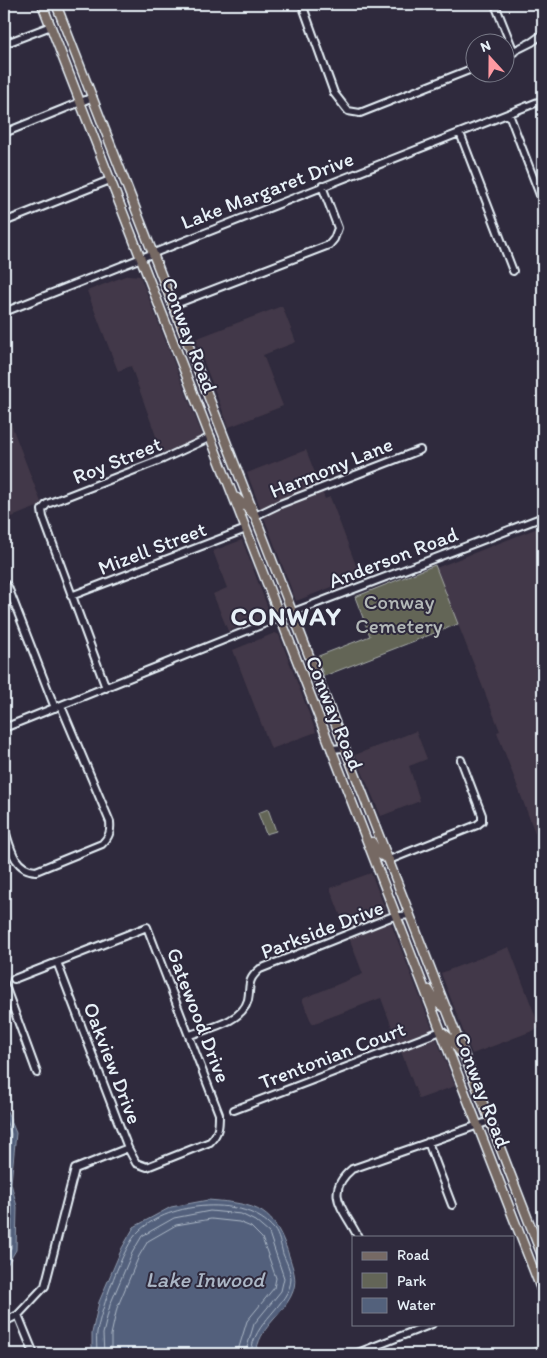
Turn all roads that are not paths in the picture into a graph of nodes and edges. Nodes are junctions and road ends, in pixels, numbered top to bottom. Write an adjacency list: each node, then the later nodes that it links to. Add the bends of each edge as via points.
1 (42, 4): 5 (main road, Conway Road)
2 (56, 4): 11 (main road, Conway Road)
3 (302, 4): 10 (street, via 334,93 348,111 360,113)
4 (496, 7): 6 (street)
5 (51, 26): 8 (street); 13 (main road, Conway Road)
6 (506, 32)
7 (543, 34): 9 (street)
8 (4, 44)
9 (514, 52)
10 (464, 72)
11 (92, 97): 13 (street); 21 (main road, Conway Road)
12 (543, 100): 14 (street, Lake Margaret Drive)
13 (80, 102): 15 (street); 17 (main road, Conway Road)
14 (508, 114): 16 (street, Lake Margaret Drive); 19 (street)
15 (4, 132)
16 (460, 133): 18 (street, Lake Margaret Drive); 23 (street)
17 (110, 180): 20 (street); 22 (main road, Conway Road)
18 (322, 186): 21 (street, Lake Margaret Drive); 24 (street, via 338,228 329,245)
19 (543, 203)
20 (4, 222)
21 (153, 252): 22 (street, Lake Margaret Drive); 24 (main road, Conway Road)
22 (141, 257): 25 (street, Lake Margaret Drive); 26 (main road, Conway Road)
23 (513, 271)
24 (173, 305): 29 (main road, Conway Road)
25 (4, 312)
26 (211, 438): 28 (main road, Conway Road); 33 (street, Roy Street, via 47,504 42,510 42,517)
27 (420, 450): 29 (street, Harmony Lane)
28 (232, 493): 29 (main road); 31 (main road, Conway Road)
29 (255, 516): 34 (main road, Conway Road)
30 (543, 517): 34 (street, Anderson Road)
31 (246, 529): 33 (street, Mizell Street); 35 (main road, Conway Road)
32 (4, 583): 37 (street)
33 (71, 596): 36 (street)
34 (291, 613): 35 (street, Anderson Road); 39 (main road, Conway Road)
35 (279, 618): 36 (street, Anderson Road); 40 (main road, Conway Road)
36 (106, 688): 37 (street, Anderson Road)
37 (58, 707): 38 (street, Anderson Road); 43 (street, via 110,822 107,839 102,844 36,871 28,870 17,862)
38 (4, 728)
39 (344, 748): 40 (street); 44 (main road, Conway Road)
40 (330, 749): 42 (main road, Conway Road)
41 (461, 760): 44 (street, via 482,821)
42 (361, 825): 44 (main road, via 379,854); 46 (main road, Conway Road)
43 (4, 827)
44 (389, 860): 45 (main road, Conway Road)
45 (410, 915): 46 (street, Parkside Drive); 51 (main road, Conway Road)
46 (397, 917): 48 (main road, Conway Road); 53 (street, Parkside Drive, via 260,969 248,984 248,1000 242,1011 233,1018)
47 (57, 962): 49 (street); 53 (street, Gatewood Drive, via 147,928); 60 (street, Oakview Drive)
48 (420, 978): 51 (main road, via 437,1003); 52 (main road, Conway Road)
49 (14, 979)
50 (4, 983): 55 (street)
51 (446, 1009): 54 (main road, Conway Road)
52 (441, 1031): 54 (main road); 56 (street, Trentonian Court); 58 (main road, Conway Road)
53 (190, 1035): 61 (street, Gatewood Drive, via 219,1114 219,1127 210,1142)
54 (467, 1061): 57 (main road, Conway Road)
55 (37, 1073)
56 (234, 1110)
57 (490, 1120): 58 (street); 64 (main road, Conway Road)
58 (478, 1125): 59 (street); 65 (main road, Conway Road)
59 (428, 1142): 62 (street); 63 (street, via 352,1169 342,1177 338,1205)
60 (128, 1148): 61 (street, Oakview Drive, via 136,1163); 66 (street, via 74,1169 45,1286)
61 (147, 1167)
62 (452, 1205)
63 (357, 1236)
64 (543, 1258)
65 (543, 1294)
66 (18, 1315): 67 (street); 70 (street)
67 (4, 1322)
68 (427, 1326): 71 (street)
69 (543, 1350): 72 (street)
70 (34, 1354)
71 (355, 1354)
72 (533, 1354)

